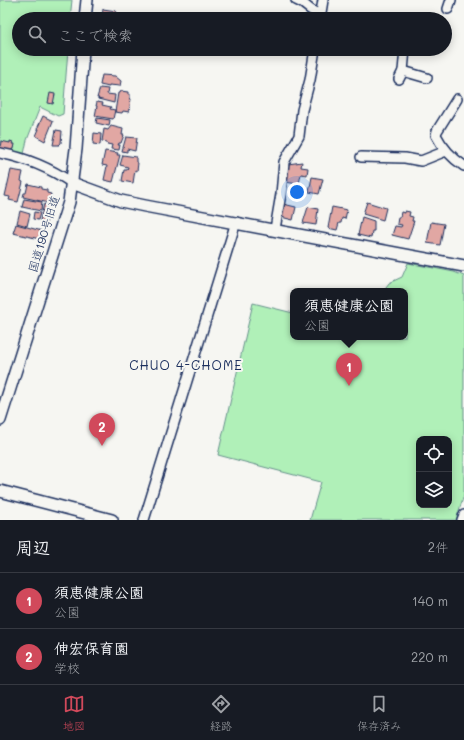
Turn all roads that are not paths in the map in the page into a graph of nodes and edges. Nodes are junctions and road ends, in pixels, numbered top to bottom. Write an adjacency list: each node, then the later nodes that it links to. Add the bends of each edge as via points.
1 (87, 0): 4 (street)
2 (296, 0): 5 (street)
3 (323, 0): 6 (street)
4 (86, 12)
5 (312, 12)
6 (321, 12)
7 (83, 56): 16 (street, 国道190号旧道)
8 (314, 56): 18 (street, via 299,136 284,162)
9 (404, 56): 10 (street, via 401,75)
10 (427, 78)
11 (457, 98): 12 (street, via 436,131 440,144)
12 (446, 151): 14 (street, via 421,161); 15 (street)
13 (0, 153): 16 (street, via 19,157 56,172)
14 (361, 157)
15 (464, 166)
16 (72, 183): 17 (street, via 121,200); 20 (street, 国道190号旧道, via 69,202)
17 (236, 222): 18 (street); 24 (street)
18 (274, 229): 19 (street)
19 (464, 266)
20 (0, 420)
21 (0, 491): 23 (street)
22 (464, 515): 25 (street)
23 (112, 520)
24 (144, 520)
25 (462, 520)

